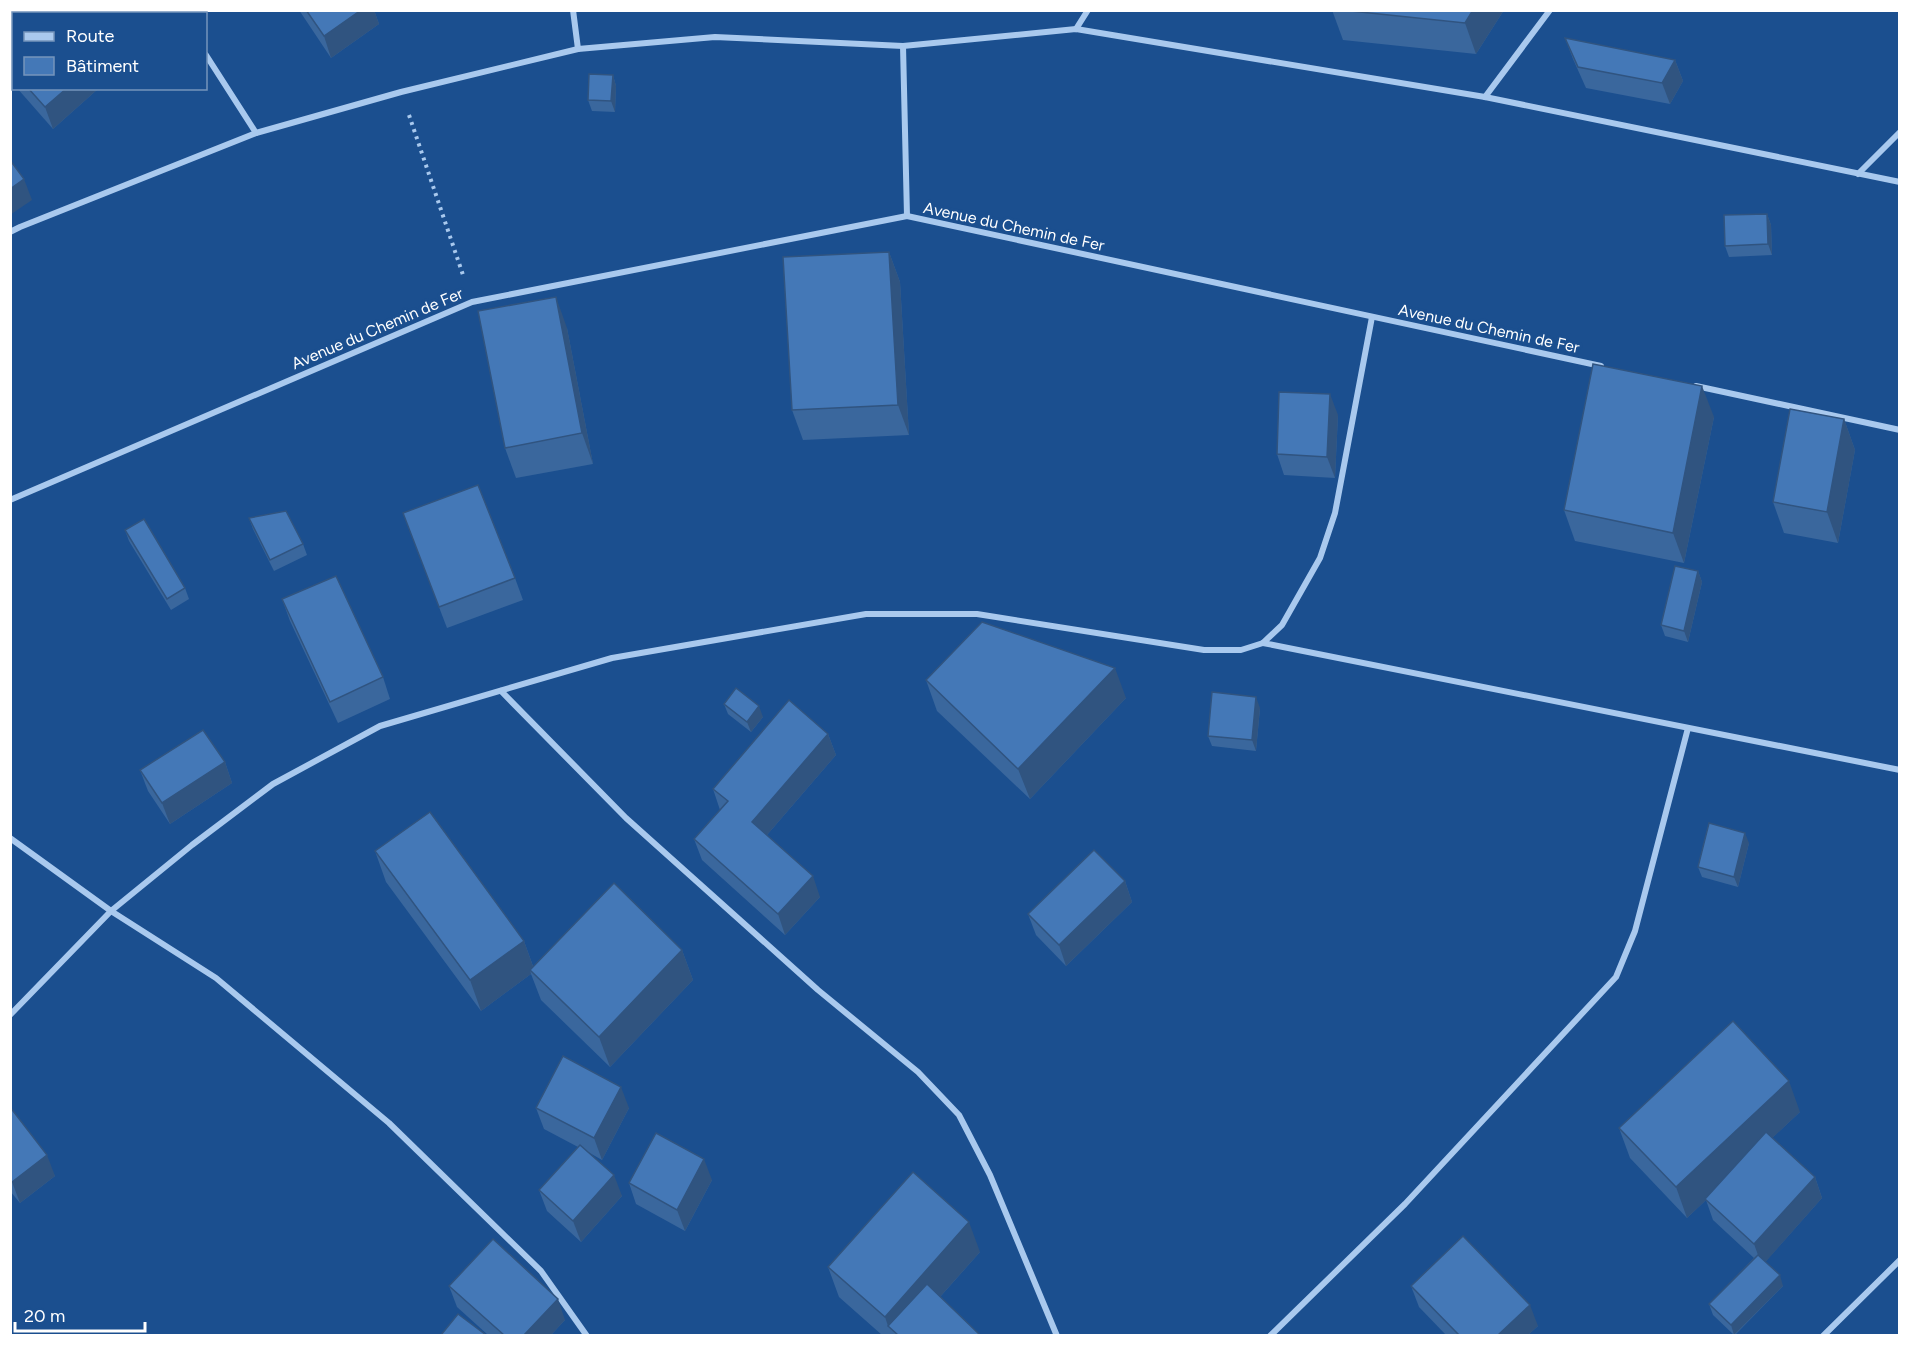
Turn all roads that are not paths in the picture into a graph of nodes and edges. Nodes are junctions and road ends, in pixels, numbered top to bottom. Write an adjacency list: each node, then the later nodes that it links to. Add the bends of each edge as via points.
1 (573, 10): 6 (street)
2 (1088, 10): 4 (street)
3 (1550, 10): 8 (street)
4 (1076, 29): 5 (street); 8 (street)
5 (903, 46): 6 (street, via 715,36); 13 (street)
6 (578, 49): 10 (street, via 401,92)
7 (207, 57): 10 (street)
8 (1485, 97): 11 (street)
9 (1899, 132): 11 (street)
10 (256, 133): 14 (street)
11 (1858, 174): 12 (street)
12 (1899, 182)
13 (907, 216): 15 (street, Avenue du Chemin de Fer); 19 (street, Avenue du Chemin de Fer, via 472,302)
14 (10, 232)
15 (1372, 316): 16 (street, Avenue du Chemin de Fer); 20 (street, via 1328,535 1296,603 1282,625)
16 (1606, 367)
17 (1689, 384): 18 (street)
18 (1899, 430)
19 (10, 500)
20 (1263, 643): 21 (street, via 1241,650 1204,650 976,614 866,614 612,658); 22 (street)
21 (501, 691): 25 (street, via 380,726 273,784); 29 (street, via 626,818 818,990 918,1072 959,1115 990,1175)
22 (1688, 728): 23 (street); 30 (street, via 1635,932 1616,977 1405,1204)
23 (1899, 770)
24 (10, 838): 25 (street)
25 (111, 911): 26 (street); 28 (street, via 216,978 389,1123 541,1271)
26 (10, 1015)
27 (1899, 1260): 31 (street)
28 (587, 1335)
29 (1057, 1335)
30 (1270, 1335)
31 (1823, 1335)

